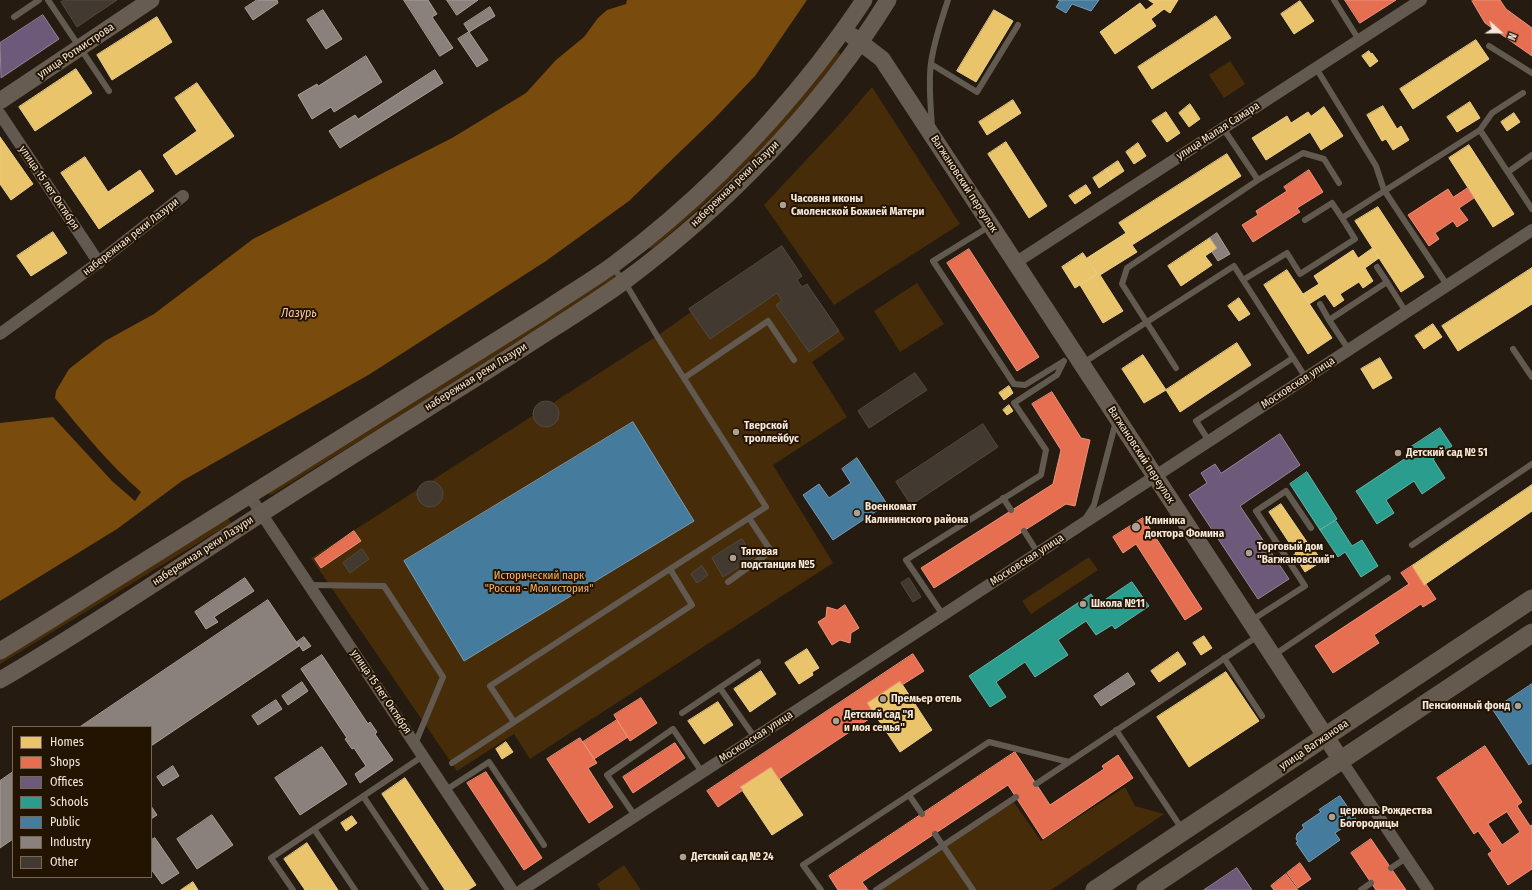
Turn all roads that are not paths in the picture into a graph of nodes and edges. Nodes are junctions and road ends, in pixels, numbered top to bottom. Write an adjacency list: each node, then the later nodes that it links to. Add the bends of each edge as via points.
1 (39, 0): 9 (lane)
2 (48, 0): 15 (lane)
3 (152, 0): 15 (main road, улица Ротмистрова)
4 (864, 0): 11 (main road, набережная реки Лазури)
5 (888, 0): 13 (main road, набережная реки Лазури)
6 (948, 0): 16 (lane)
7 (1334, 0): 12 (lane)
8 (1421, 0): 12 (street, улица Малая Самара)
9 (14, 17)
10 (1018, 25): 16 (lane, via 977,92)
11 (844, 29): 13 (main road, Вагжановский переулок); 39 (main road, набережная реки Лазури, via 784,105 726,167 679,211)
12 (1359, 40): 17 (street, улица Малая Самара)
13 (860, 42): 25 (main road, Вагжановский переулок, via 882,60); 42 (main road, набережная реки Лазури, via 808,108 757,164 688,229)
14 (1489, 46): 18 (lane)
15 (80, 48): 19 (lane); 21 (main road, улица Ротмистрова)
16 (931, 64): 25 (lane)
17 (1316, 68): 23 (street, улица Малая Самара); 30 (lane, via 1376,166)
18 (1532, 73)
19 (110, 91)
20 (1523, 93): 24 (lane, via 1492,113)
21 (0, 101)
22 (0, 114): 37 (street, улица 15 лет Октября)
23 (1223, 128): 28 (lane); 38 (street, улица Малая Самара)
24 (1480, 130): 27 (lane); 30 (lane)
25 (933, 136): 35 (main road, Вагжановский переулок)
26 (1532, 155): 27 (lane)
27 (1508, 172): 32 (lane)
28 (1258, 180): 29 (lane, via 1303,153 1324,159); 48 (lane, via 1128,268 1122,284)
29 (1340, 183)
30 (1384, 190): 33 (lane); 44 (lane)
31 (183, 196): 37 (street, набережная реки Лазури)
32 (1532, 209)
33 (1342, 218): 34 (lane, via 1332,203); 41 (lane, via 1355,239 1300,274 1287,253)
34 (1305, 220)
35 (991, 225): 38 (main road, Вагжановский переулок); 53 (lane, via 933,262 1014,384 1025,385)
36 (1532, 230): 44 (street, Московская улица)
37 (99, 263): 49 (street, набережная реки Лазури)
38 (1016, 263): 53 (main road, Вагжановский переулок)
39 (612, 266): 42 (lane); 63 (main road, набережная реки Лазури)
40 (1377, 267): 43 (lane)
41 (1243, 280): 48 (lane, via 1234,266); 52 (lane)
42 (624, 281): 57 (lane); 66 (main road, набережная реки Лазури, via 501,362)
43 (1387, 282): 46 (lane); 47 (lane)
44 (1448, 285): 46 (street, Московская улица)
45 (1320, 304): 47 (lane)
46 (1406, 312): 51 (street, Московская улица)
47 (1329, 320): 51 (lane)
48 (1146, 322): 53 (lane); 55 (lane)
49 (0, 334)
50 (1513, 349): 56 (lane)
51 (1349, 350): 58 (street, Московская улица)
52 (1293, 358): 58 (lane); 60 (lane, via 1196,421)
53 (1073, 359): 59 (main road, Вагжановский переулок); 64 (lane, via 1057,375 1014,402 1046,450 1041,475)
54 (794, 360): 57 (lane, via 768,321)
55 (1176, 368)
56 (1532, 377)
57 (684, 378): 67 (lane, via 766,507)
58 (1306, 378): 60 (street, Московская улица)
59 (1117, 418): 62 (main road, Вагжановский переулок); 68 (lane, via 1094,505)
60 (1209, 441): 62 (street, Московская улица)
61 (1532, 464): 71 (lane)
62 (1155, 476): 68 (street, Московская улица); 79 (main road, Вагжановский переулок)
63 (249, 495): 66 (street, улица 15 лет Октября); 81 (main road, набережная реки Лазури)
64 (1003, 498): 65 (lane); 78 (lane, via 906,560)
65 (1011, 510)
66 (261, 513): 76 (street, улица 15 лет Октября); 85 (main road, набережная реки Лазури, via 67,641)
67 (749, 518): 73 (lane); 75 (lane, via 771,551)
68 (1082, 524): 72 (street, Московская улица)
69 (1311, 528): 79 (lane, via 1286,491 1256,511 1305,586)
70 (1024, 531): 72 (lane)
71 (1412, 545)
72 (1038, 553): 78 (street, Московская улица)
73 (670, 569): 89 (lane, via 692,605); 89 (lane, via 490,686)
74 (1388, 578): 82 (lane)
75 (728, 582)
76 (309, 585): 93 (street, улица 15 лет Октября); 93 (lane, via 384,586 444,677)
77 (1532, 599): 91 (main road, улица Вагжанова)
78 (943, 615): 92 (street, Московская улица)
79 (1255, 628): 82 (main road, Вагжановский переулок); 83 (lane)
80 (1532, 633): 95 (main road)
81 (0, 650)
82 (1273, 656): 91 (main road, Вагжановский переулок)
83 (1224, 658): 88 (lane); 90 (lane)
84 (758, 662): 86 (lane)
85 (0, 680)
86 (720, 688): 87 (lane); 92 (lane)
87 (682, 713)
88 (1262, 716)
89 (514, 722): 97 (lane)
90 (1116, 730): 96 (lane); 107 (lane)
91 (1326, 737): 95 (main road, Вагжановский переулок); 107 (main road, улица Вагжанова)
92 (755, 738): 98 (street, Московская улица)
93 (415, 744): 94 (street, улица 15 лет Октября)
94 (423, 756): 100 (street, улица 15 лет Октября); 102 (lane)
95 (1341, 760): 111 (street, Вагжановский переулок); 123 (main road)
96 (1070, 762): 99 (lane); 101 (lane, via 989,742)
97 (452, 763)
98 (702, 772): 105 (street, Московская улица); 105 (lane, via 674,729 607,775)
99 (1036, 784)
100 (446, 790): 109 (lane, via 489,762); 117 (street, улица 15 лет Октября)
101 (909, 795): 104 (lane); 119 (lane, via 804,865)
102 (363, 796): 106 (lane); 116 (lane)
103 (1016, 797): 110 (lane)
104 (922, 814)
105 (635, 816): 118 (street, Московская улица)
106 (314, 829): 114 (lane, via 271,858); 115 (lane)
107 (1184, 831): 122 (main road, улица Вагжанова)
108 (935, 834): 110 (lane)
109 (544, 845)
110 (943, 846): 120 (lane); 121 (lane)
111 (1406, 858): 112 (lane); 125 (street, Вагжановский переулок)
112 (1391, 868)
113 (1371, 883): 124 (lane)
114 (293, 890)
115 (355, 890)
116 (426, 890)
117 (512, 890)
118 (522, 890)
119 (821, 890)
120 (876, 890)
121 (973, 890)
122 (1095, 890)
123 (1146, 890)
124 (1361, 890)
125 (1428, 890)

